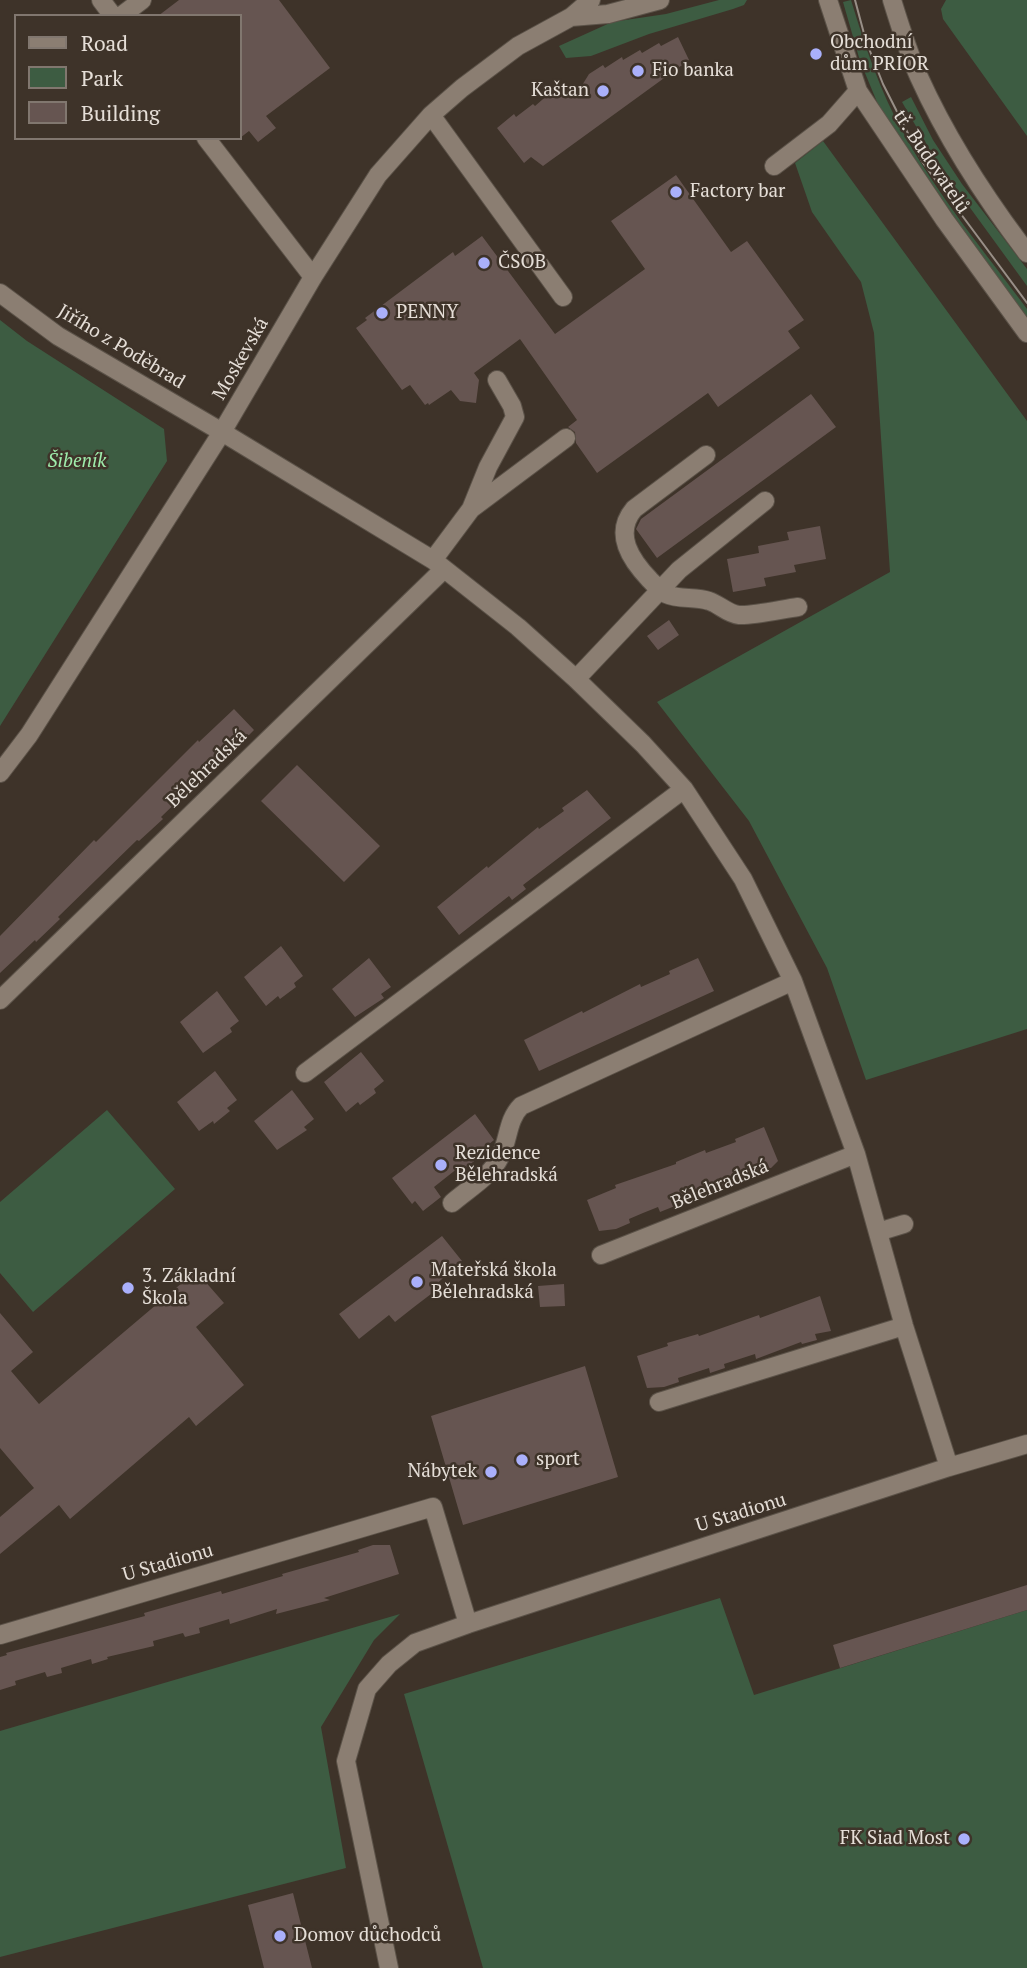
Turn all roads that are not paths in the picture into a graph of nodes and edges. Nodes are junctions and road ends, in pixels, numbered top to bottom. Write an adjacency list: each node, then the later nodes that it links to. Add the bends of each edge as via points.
1 (142, 0): 6 (street)
2 (591, 0): 7 (street, Moskevská)
3 (660, 0): 7 (street, Moskevská)
4 (828, 0): 8 (street, tř. Budovatelů)
5 (892, 0): 12 (street, tř. Budovatelů, via 934,108)
6 (124, 14)
7 (570, 17): 9 (street, Moskevská, via 518,46)
8 (858, 91): 11 (street, via 829,124); 16 (street, tř. Budovatelů)
9 (432, 115): 13 (street, Moskevská, via 378,175); 15 (street)
10 (208, 140): 13 (street)
11 (774, 166)
12 (1027, 253)
13 (313, 277): 18 (street, Moskevská)
14 (0, 293): 18 (street, Jiřího z Poděbrad, via 58,336)
15 (563, 297)
16 (1027, 333)
17 (497, 380): 22 (street, via 515,417)
18 (222, 432): 23 (street); 27 (street, Moskevská, via 29,735)
19 (566, 438): 22 (street)
20 (706, 455): 24 (street, via 627,517 625,544)
21 (765, 501): 24 (street)
22 (471, 509): 23 (street, Bělehradská)
23 (438, 565): 26 (street); 30 (street, Bělehradská)
24 (660, 590): 25 (street, via 703,599 738,615); 26 (street)
25 (798, 607)
26 (576, 679): 28 (street)
27 (0, 772)
28 (684, 789): 29 (street, via 743,880); 31 (street)
29 (793, 981): 32 (street); 33 (street, via 521,1106 514,1113 493,1169)
30 (0, 1000)
31 (305, 1073)
32 (856, 1154): 35 (street); 36 (street, Bělehradská)
33 (452, 1203)
34 (904, 1224): 35 (street)
35 (878, 1232): 37 (street)
36 (601, 1255)
37 (904, 1326): 38 (street); 40 (street)
38 (659, 1402)
39 (1027, 1444): 40 (street, U Stadionu)
40 (949, 1467): 41 (street, U Stadionu)
41 (468, 1624): 42 (street, U Stadionu, via 433,1507); 43 (street, U Stadionu, via 415,1643 389,1664 367,1689 346,1760)
42 (0, 1635)
43 (389, 1968)

